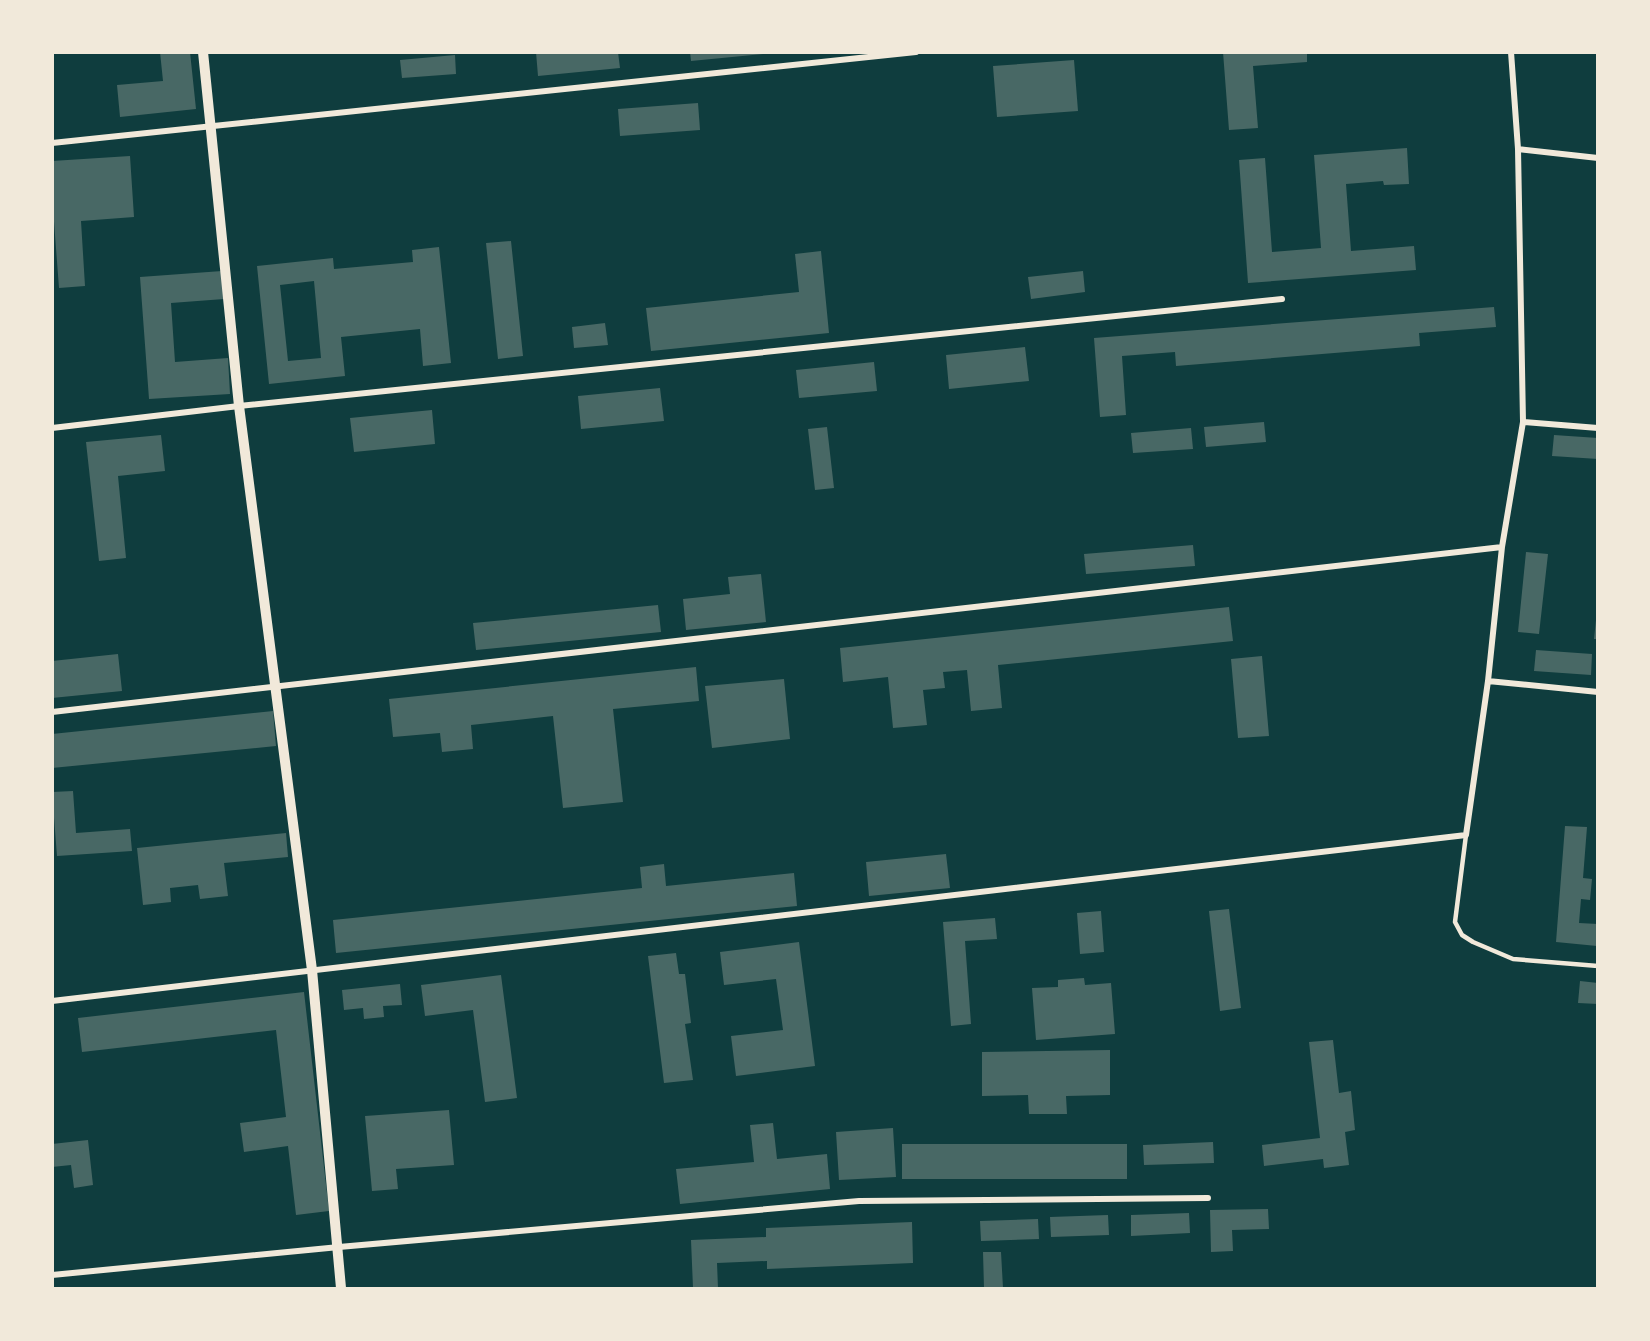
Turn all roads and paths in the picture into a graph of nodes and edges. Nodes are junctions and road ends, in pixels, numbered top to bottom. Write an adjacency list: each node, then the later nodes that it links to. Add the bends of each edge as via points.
1 (203, 52): 4 (street)
2 (916, 52): 4 (street)
3 (1511, 52): 6 (street)
4 (209, 126): 5 (street); 9 (street)
5 (52, 143)
6 (1518, 149): 7 (street); 10 (street)
7 (1598, 158)
8 (1282, 299): 9 (street)
9 (239, 406): 11 (street); 15 (street)
10 (1523, 422): 12 (street); 13 (street)
11 (52, 428)
12 (1598, 428)
13 (1502, 547): 14 (street); 15 (street)
14 (1488, 681): 16 (street); 18 (street)
15 (275, 687): 17 (street); 20 (street)
16 (1598, 692)
17 (52, 712)
18 (1466, 835): 19 (lane, via 1455,922 1462,935 1513,959); 20 (street)
19 (1598, 966)
20 (312, 970): 21 (street); 23 (street)
21 (52, 1001)
22 (1208, 1198): 23 (street, via 860,1201)
23 (339, 1246): 24 (street); 25 (street)
24 (52, 1275)
25 (342, 1288)

